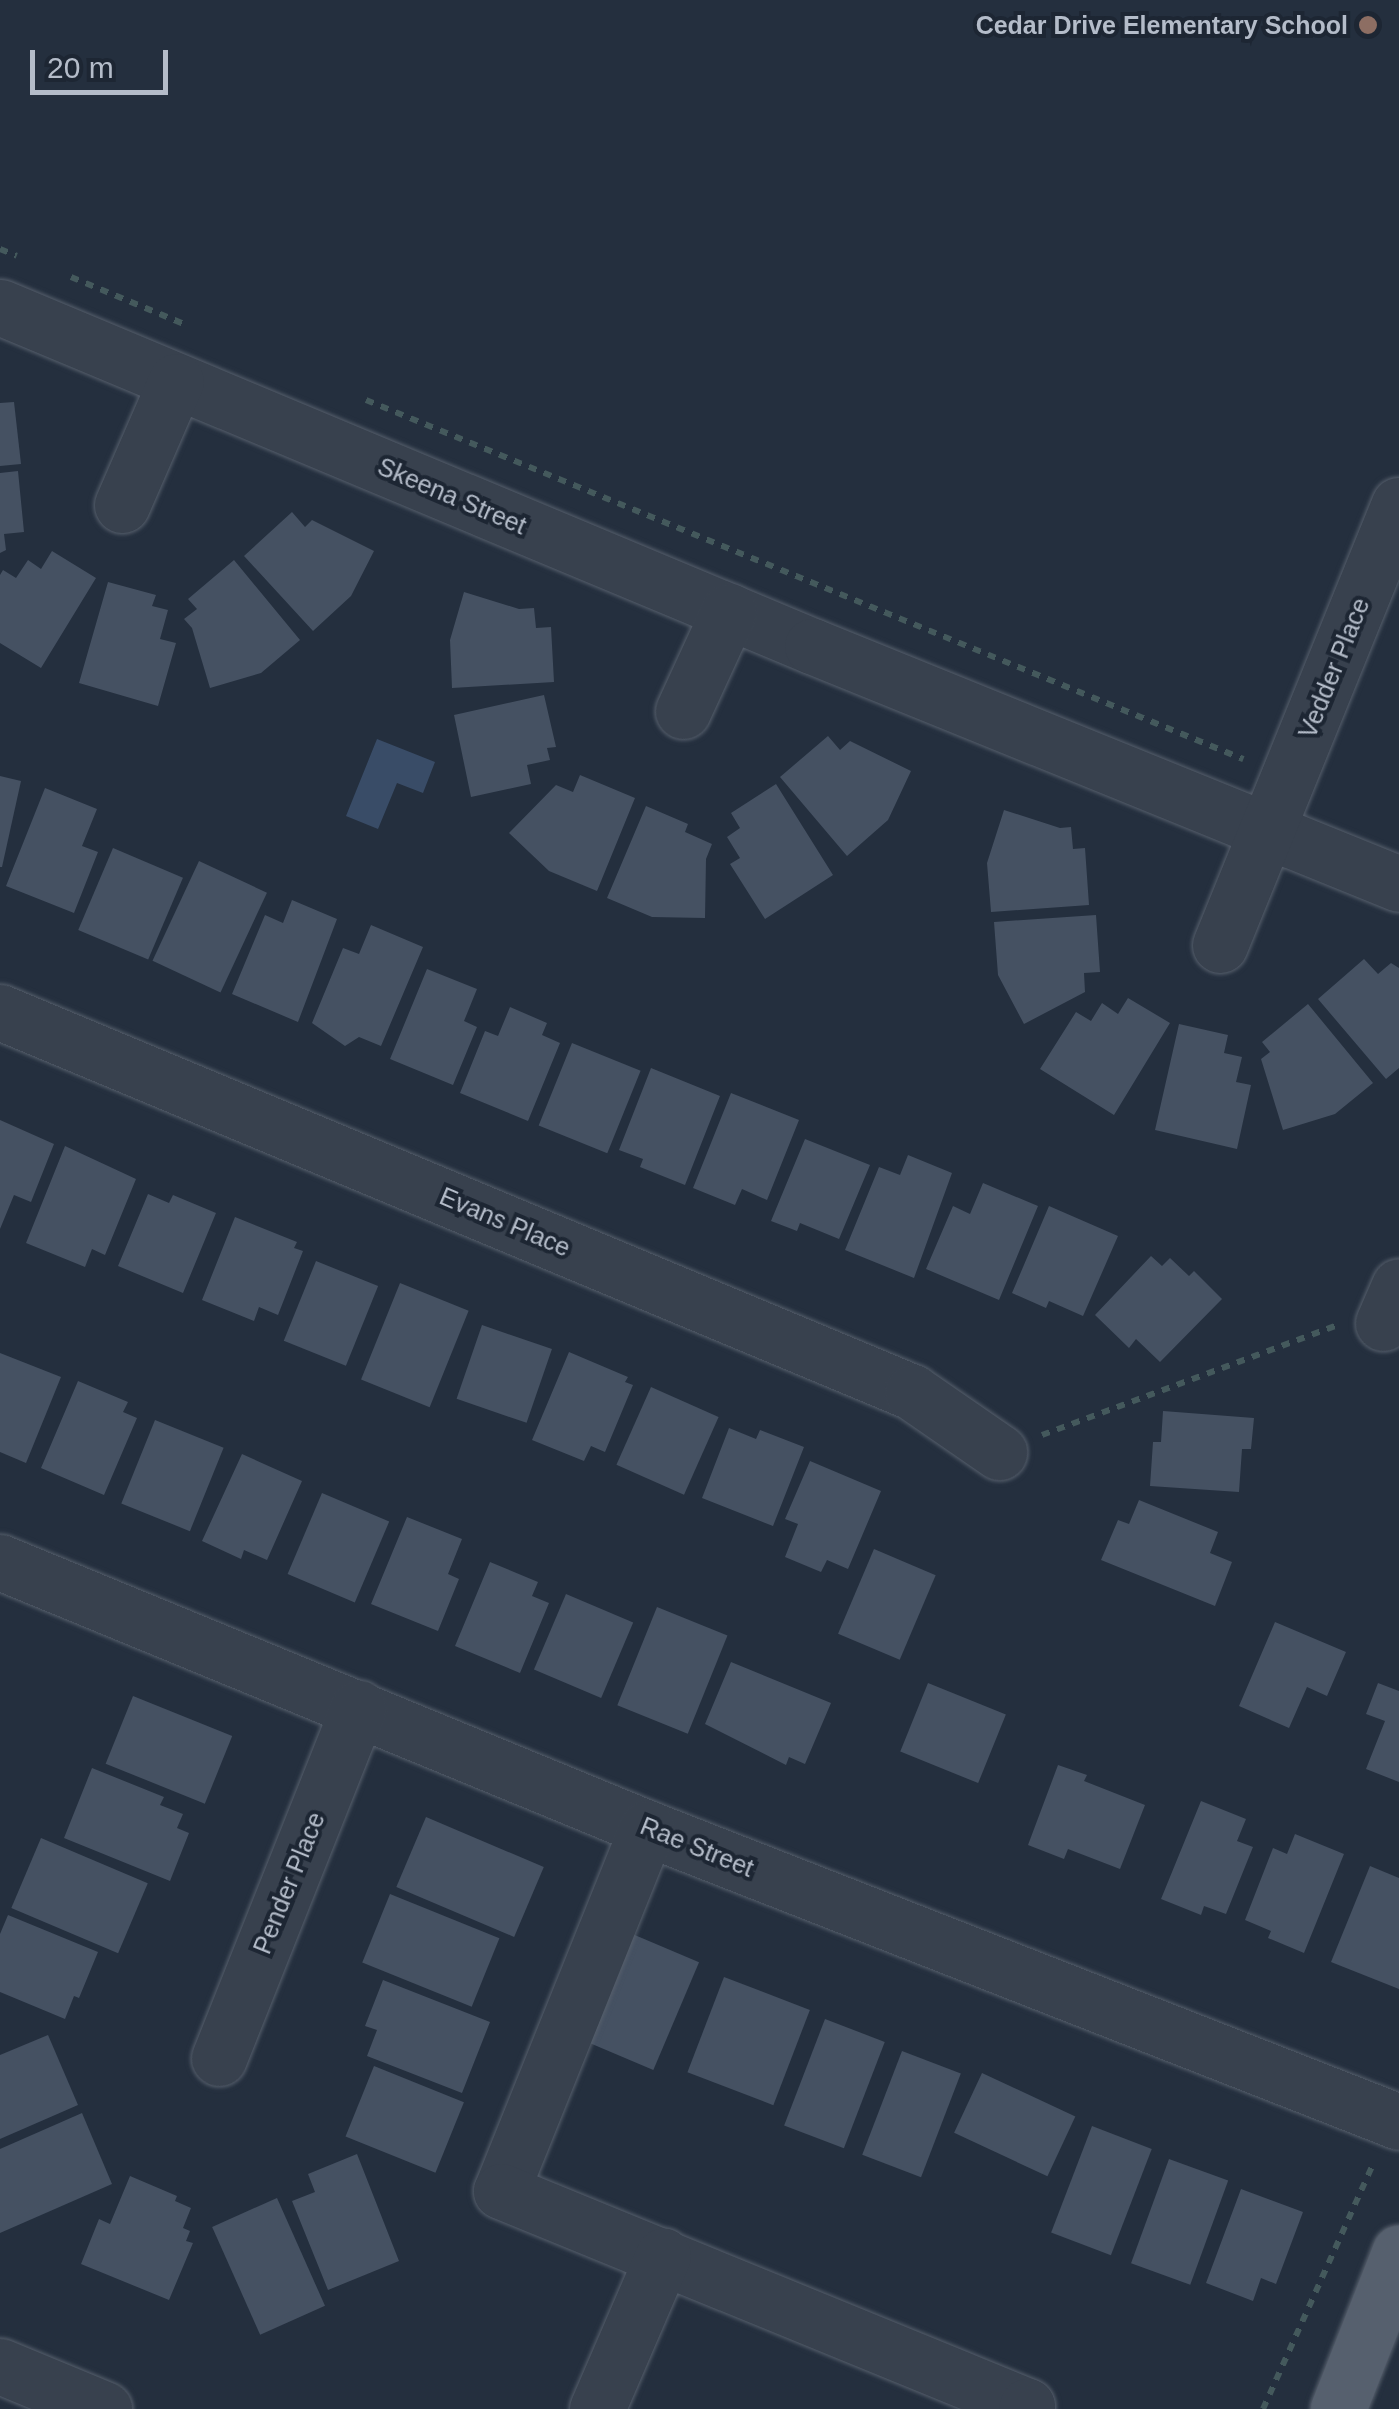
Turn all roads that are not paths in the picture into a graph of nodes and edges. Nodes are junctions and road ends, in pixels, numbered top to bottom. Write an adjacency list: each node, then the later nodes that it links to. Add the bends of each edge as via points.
1 (0, 308): 2 (street, Skeena Street)
2 (176, 381): 3 (street); 5 (street, Skeena Street)
3 (122, 505)
4 (1399, 505): 7 (street, Vedder Place)
5 (729, 611): 6 (street); 7 (street, Skeena Street)
6 (683, 711)
7 (1270, 831): 8 (street, Skeena Street); 9 (street)
8 (1399, 884)
9 (1220, 944)
10 (0, 1012): 11 (street, Evans Place, via 912,1392)
11 (999, 1452)
12 (0, 1562): 13 (street, Rae Street)
13 (358, 1708): 14 (street, Rae Street); 15 (street, Pender Place)
14 (646, 1828): 16 (street, Rae Street); 18 (street, via 500,2191)
15 (220, 2058)
16 (1387, 2140)
17 (1399, 2253): 23 (main road)
18 (663, 2256): 21 (street); 22 (street)
19 (0, 2366): 20 (street)
20 (104, 2409)
21 (598, 2409)
22 (1026, 2409)
23 (1338, 2409)

